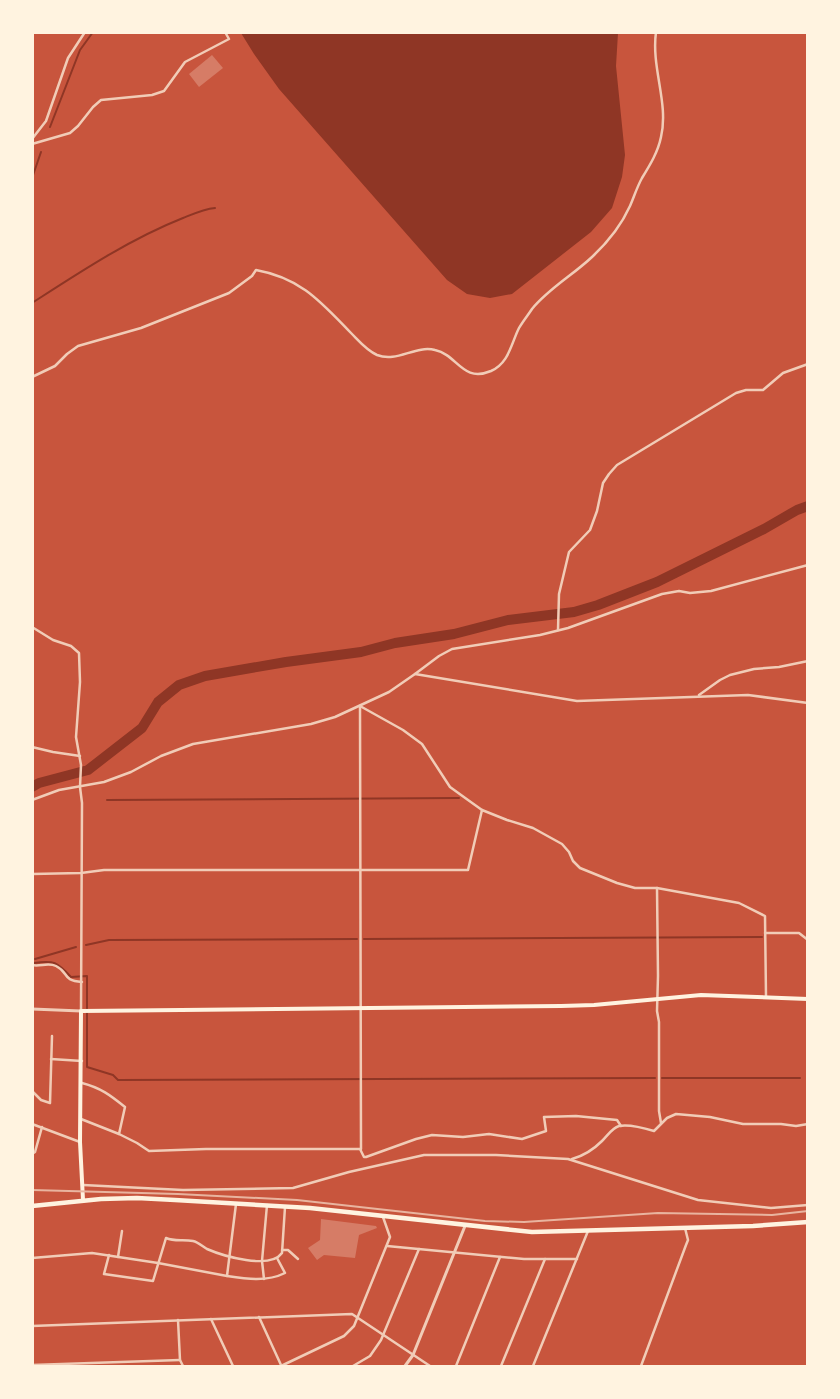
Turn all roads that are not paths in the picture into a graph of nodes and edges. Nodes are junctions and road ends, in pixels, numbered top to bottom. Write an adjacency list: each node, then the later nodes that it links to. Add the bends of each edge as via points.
1 (85, 32): 4 (street, via 68,58 44,125)
2 (225, 32): 5 (street, via 229,40 185,62 164,91 101,100 70,132)
3 (656, 32): 7 (street, via 656,63 664,124 657,151 614,233 591,258 534,307 499,367 483,374 469,372 443,352 423,348 394,357 375,354 365,348 316,296 282,277 256,270 229,293 141,328 78,346 55,366)
4 (32, 140)
5 (32, 144)
6 (808, 364): 10 (street, via 783,373 763,390 736,392 617,465 604,483 590,530 569,552 559,594)
7 (32, 378)
8 (808, 566): 10 (street, via 711,590 662,594)
9 (32, 627): 17 (street, via 79,653 76,737)
10 (558, 629): 12 (street, via 540,635 452,649)
11 (808, 660): 13 (street, via 730,675)
12 (416, 674): 13 (street, via 578,701); 15 (street)
13 (698, 696): 14 (street, via 748,694)
14 (808, 703)
15 (360, 706): 18 (street, via 311,724 184,746 126,774); 20 (street, via 404,730 422,744 450,787); 21 (street)
16 (32, 747): 17 (street)
17 (80, 757): 18 (street)
18 (80, 787): 19 (street, via 59,790); 22 (street)
19 (32, 800)
20 (482, 810): 21 (street, via 468,870); 24 (street, via 534,828 562,844 580,868 635,888)
21 (361, 870): 22 (street, via 104,870); 32 (street)
22 (81, 873): 23 (street); 28 (street)
23 (32, 874)
24 (657, 888): 25 (street, via 739,902 765,916); 30 (street)
25 (766, 933): 26 (street, via 799,933); 29 (street)
26 (808, 940)
27 (34, 966): 28 (street, via 55,965 69,980)
28 (82, 981): 34 (street)
29 (766, 997): 30 (main road, via 701,995); 31 (main road)
30 (658, 999): 32 (main road, via 560,1006); 41 (street, via 659,1112)
31 (808, 999)
32 (361, 1007): 34 (main road); 48 (street)
33 (32, 1009): 34 (street)
34 (82, 1011): 37 (main road)
35 (52, 1036): 36 (street)
36 (51, 1059): 37 (street); 39 (street, via 50,1103)
37 (82, 1061): 38 (main road)
38 (82, 1084): 40 (main road); 46 (street, via 97,1087 125,1107)
39 (32, 1092)
40 (81, 1119): 46 (street); 47 (main road)
41 (662, 1123): 43 (street, via 676,1114 743,1124); 44 (street, via 654,1130)
42 (32, 1124): 45 (street)
43 (808, 1124)
44 (621, 1126): 48 (street, via 617,1120 599,1117 544,1117 546,1131 522,1139 489,1134 463,1137 432,1135 366,1157); 50 (street, via 587,1152)
45 (42, 1127): 47 (street); 49 (street)
46 (119, 1134): 48 (street, via 149,1152)
47 (80, 1142): 51 (main road)
48 (360, 1149)
49 (32, 1154)
50 (570, 1159): 51 (street, via 424,1155 294,1188 183,1190); 54 (street, via 698,1200 771,1208)
51 (83, 1185): 52 (main road)
52 (83, 1200): 53 (highway, via 136,1198); 55 (highway)
53 (236, 1204): 56 (highway); 70 (street)
54 (808, 1205)
55 (32, 1206)
56 (267, 1206): 57 (highway); 77 (street)
57 (285, 1207): 58 (highway); 66 (street)
58 (383, 1217): 60 (highway); 64 (street, via 390,1237)
59 (808, 1222): 61 (highway)
60 (465, 1226): 63 (highway, via 518,1232); 67 (street)
61 (685, 1228): 63 (highway); 102 (street, via 688,1240)
62 (122, 1231): 69 (street)
63 (588, 1231): 74 (street)
64 (387, 1246): 65 (street); 82 (street)
65 (418, 1249): 67 (street); 86 (street)
66 (282, 1250): 73 (street); 75 (street, via 288,1250)
67 (455, 1253): 71 (street); 87 (street)
68 (109, 1256): 69 (street); 72 (street, via 86,1253); 78 (street, via 104,1274 153,1281)
69 (118, 1257): 78 (street)
70 (230, 1257): 77 (street); 78 (street, via 194,1241 166,1238); 79 (street)
71 (500, 1257): 76 (street); 99 (street)
72 (32, 1258)
73 (277, 1258): 77 (street); 80 (street, via 285,1273)
74 (577, 1258): 76 (street); 101 (street)
75 (298, 1259)
76 (545, 1259): 100 (street)
77 (262, 1261): 80 (street)
78 (158, 1263): 79 (street)
79 (228, 1276): 80 (street)
80 (264, 1279)
81 (258, 1317): 82 (street, via 352,1314); 83 (street); 95 (street)
82 (358, 1318): 86 (street); 95 (street, via 344,1336)
83 (210, 1319): 84 (street); 94 (street)
84 (178, 1320): 85 (street); 88 (street)
85 (32, 1326)
86 (384, 1336): 87 (street); 96 (street, via 370,1356)
87 (412, 1355): 97 (street); 98 (street)
88 (180, 1360): 89 (street); 93 (street)
89 (107, 1362): 91 (street); 92 (street)
90 (32, 1365): 91 (street)
91 (71, 1365)
92 (107, 1366)
93 (183, 1366)
94 (232, 1366)
95 (281, 1366)
96 (353, 1366)
97 (405, 1366)
98 (430, 1366)
99 (456, 1366)
100 (501, 1366)
101 (533, 1366)
102 (641, 1366)

